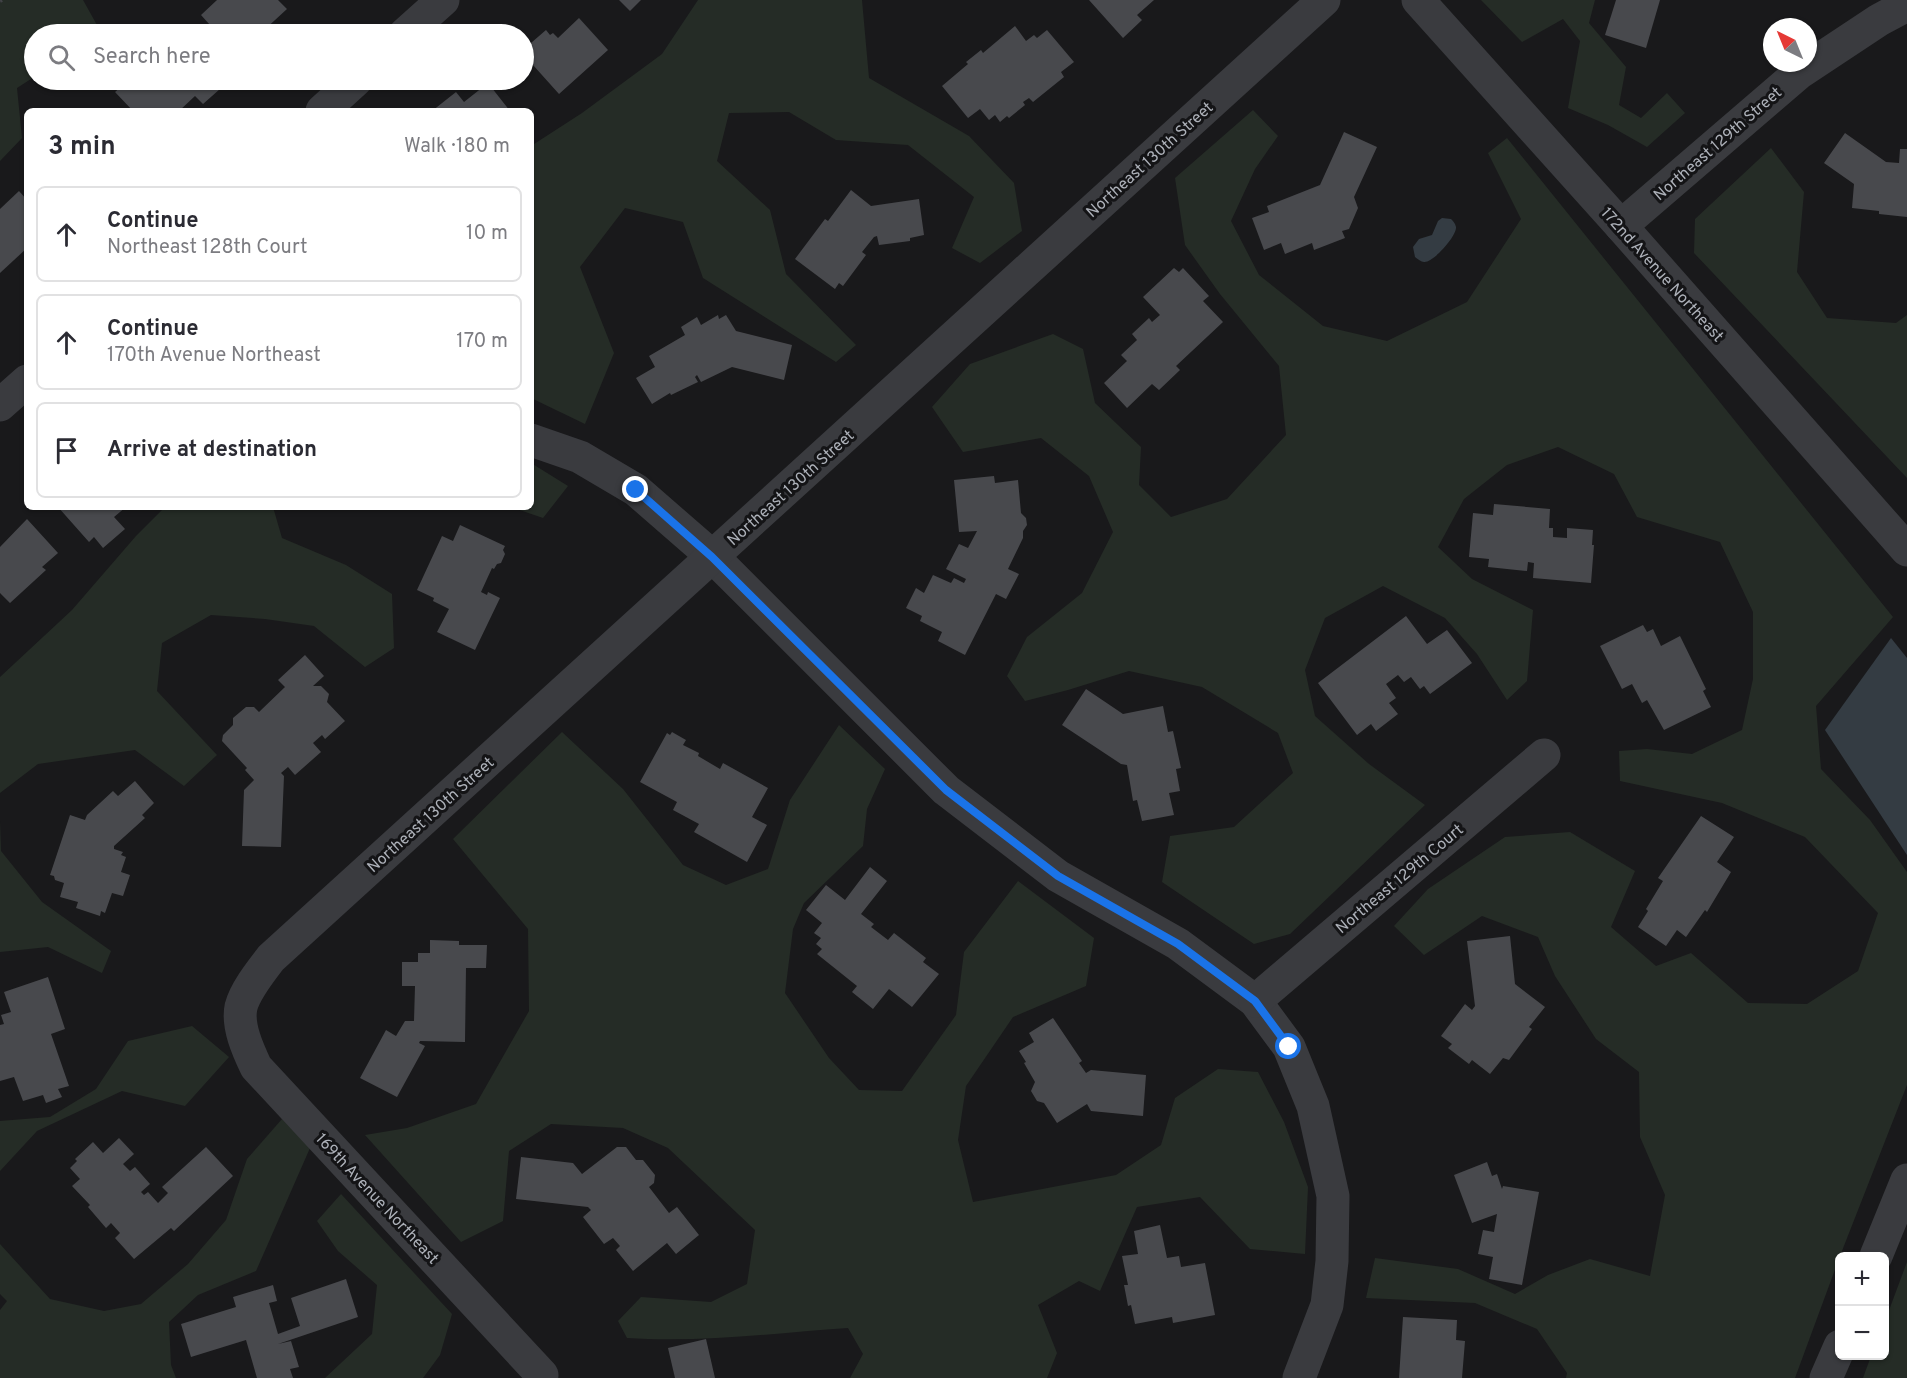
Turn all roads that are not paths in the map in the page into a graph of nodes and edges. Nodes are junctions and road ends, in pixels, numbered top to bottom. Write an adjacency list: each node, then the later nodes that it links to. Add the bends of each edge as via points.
1 (443, 0): 5 (street)
2 (1324, 0): 13 (street, Northeast 130th Street)
3 (1418, 0): 8 (street, 172nd Avenue Northeast)
4 (1907, 6): 8 (street, Northeast 129th Street, via 1799,73)
5 (416, 24)
6 (345, 90): 7 (street)
7 (325, 108)
8 (1621, 226): 12 (street, 172nd Avenue Northeast)
9 (24, 384): 10 (street)
10 (0, 405)
11 (534, 441): 13 (street, via 580,457 636,490)
12 (1907, 550)
13 (712, 557): 15 (street, via 946,790 1058,876 1178,944); 16 (street, Northeast 130th Street, via 271,958)
14 (1544, 755): 15 (street, Northeast 129th Court)
15 (1255, 1001): 21 (street, via 1289,1047 1313,1106 1333,1196 1327,1305)
16 (241, 1007): 20 (street, 169th Avenue Northeast, via 244,1041 256,1067)
17 (1907, 1180): 18 (street)
18 (1878, 1252)
19 (1835, 1356): 22 (street)
20 (542, 1375)
21 (1299, 1378)
22 (1826, 1378)

